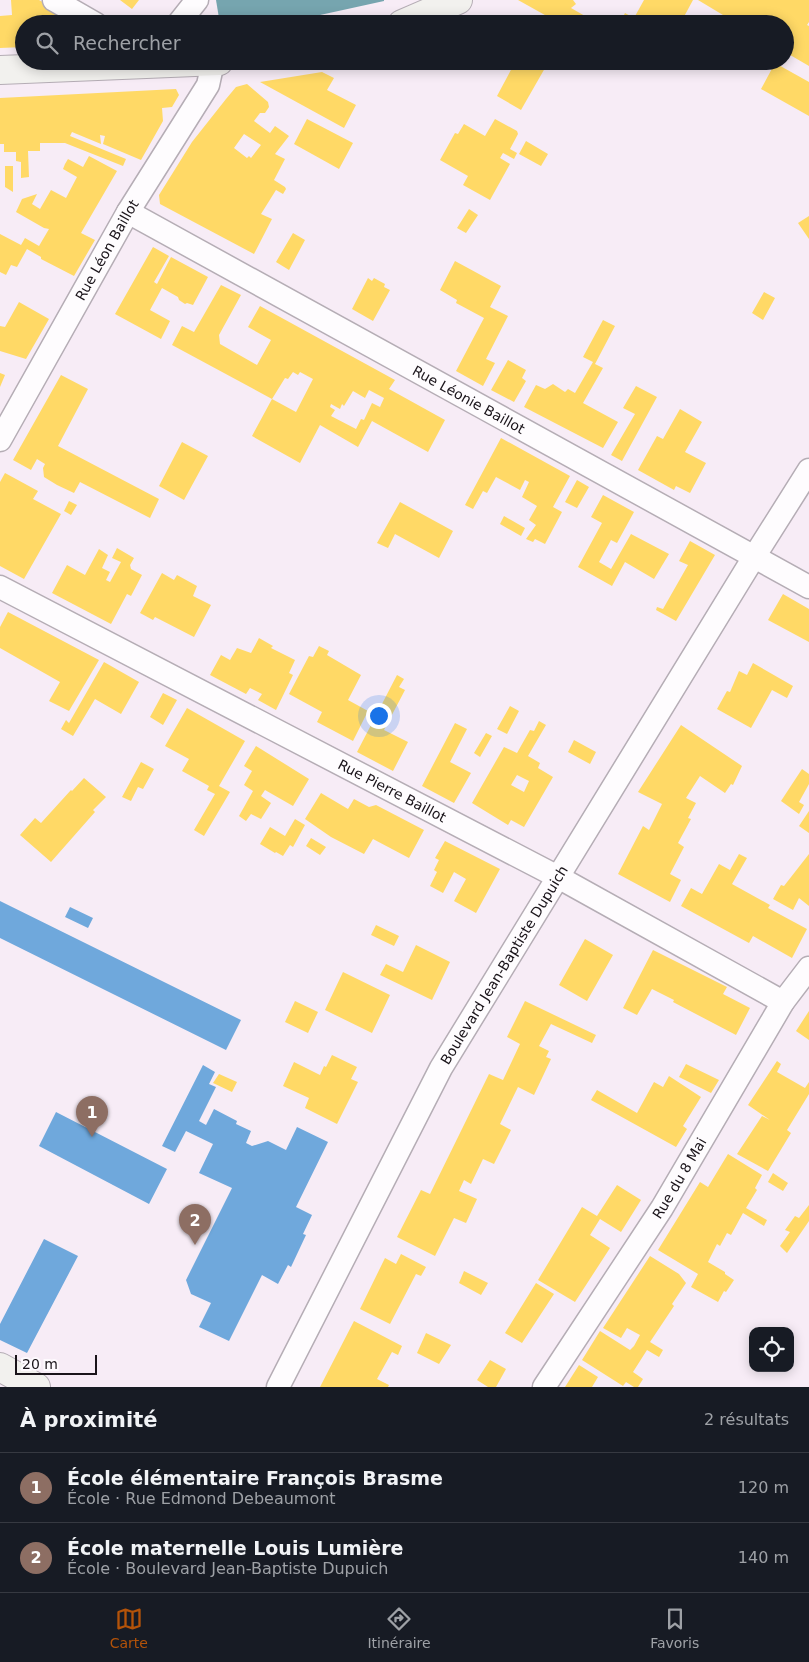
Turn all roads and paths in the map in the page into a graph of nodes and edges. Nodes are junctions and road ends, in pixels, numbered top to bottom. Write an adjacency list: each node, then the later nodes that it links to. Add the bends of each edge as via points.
1 (54, 0): 4 (street)
2 (197, 0): 5 (street)
3 (458, 0): 6 (street)
4 (80, 15)
5 (185, 15)
6 (423, 15)
7 (15, 69): 8 (street)
8 (0, 70)
9 (211, 70): 10 (street, Rue Léon Baillot, via 208,85)
10 (128, 212): 11 (street, Rue Léon Baillot); 13 (street, Rue Léonie Baillot)
11 (0, 440)
12 (809, 470): 13 (street, Boulevard Jean-Baptiste Dupuich)
13 (754, 557): 15 (street, Rue Léonie Baillot); 16 (street, Boulevard Jean-Baptiste Dupuich)
14 (0, 587): 16 (street, Rue Pierre Baillot)
15 (809, 587)
16 (558, 877): 18 (street, Rue Pierre Baillot); 21 (street, Boulevard Jean-Baptiste Dupuich, via 441,1068)
17 (809, 968): 18 (street, Rue du 8 Mai)
18 (783, 1002): 22 (street, Rue du 8 Mai, via 662,1208)
19 (0, 1366): 20 (street)
20 (36, 1387)
21 (278, 1387)
22 (544, 1387)

